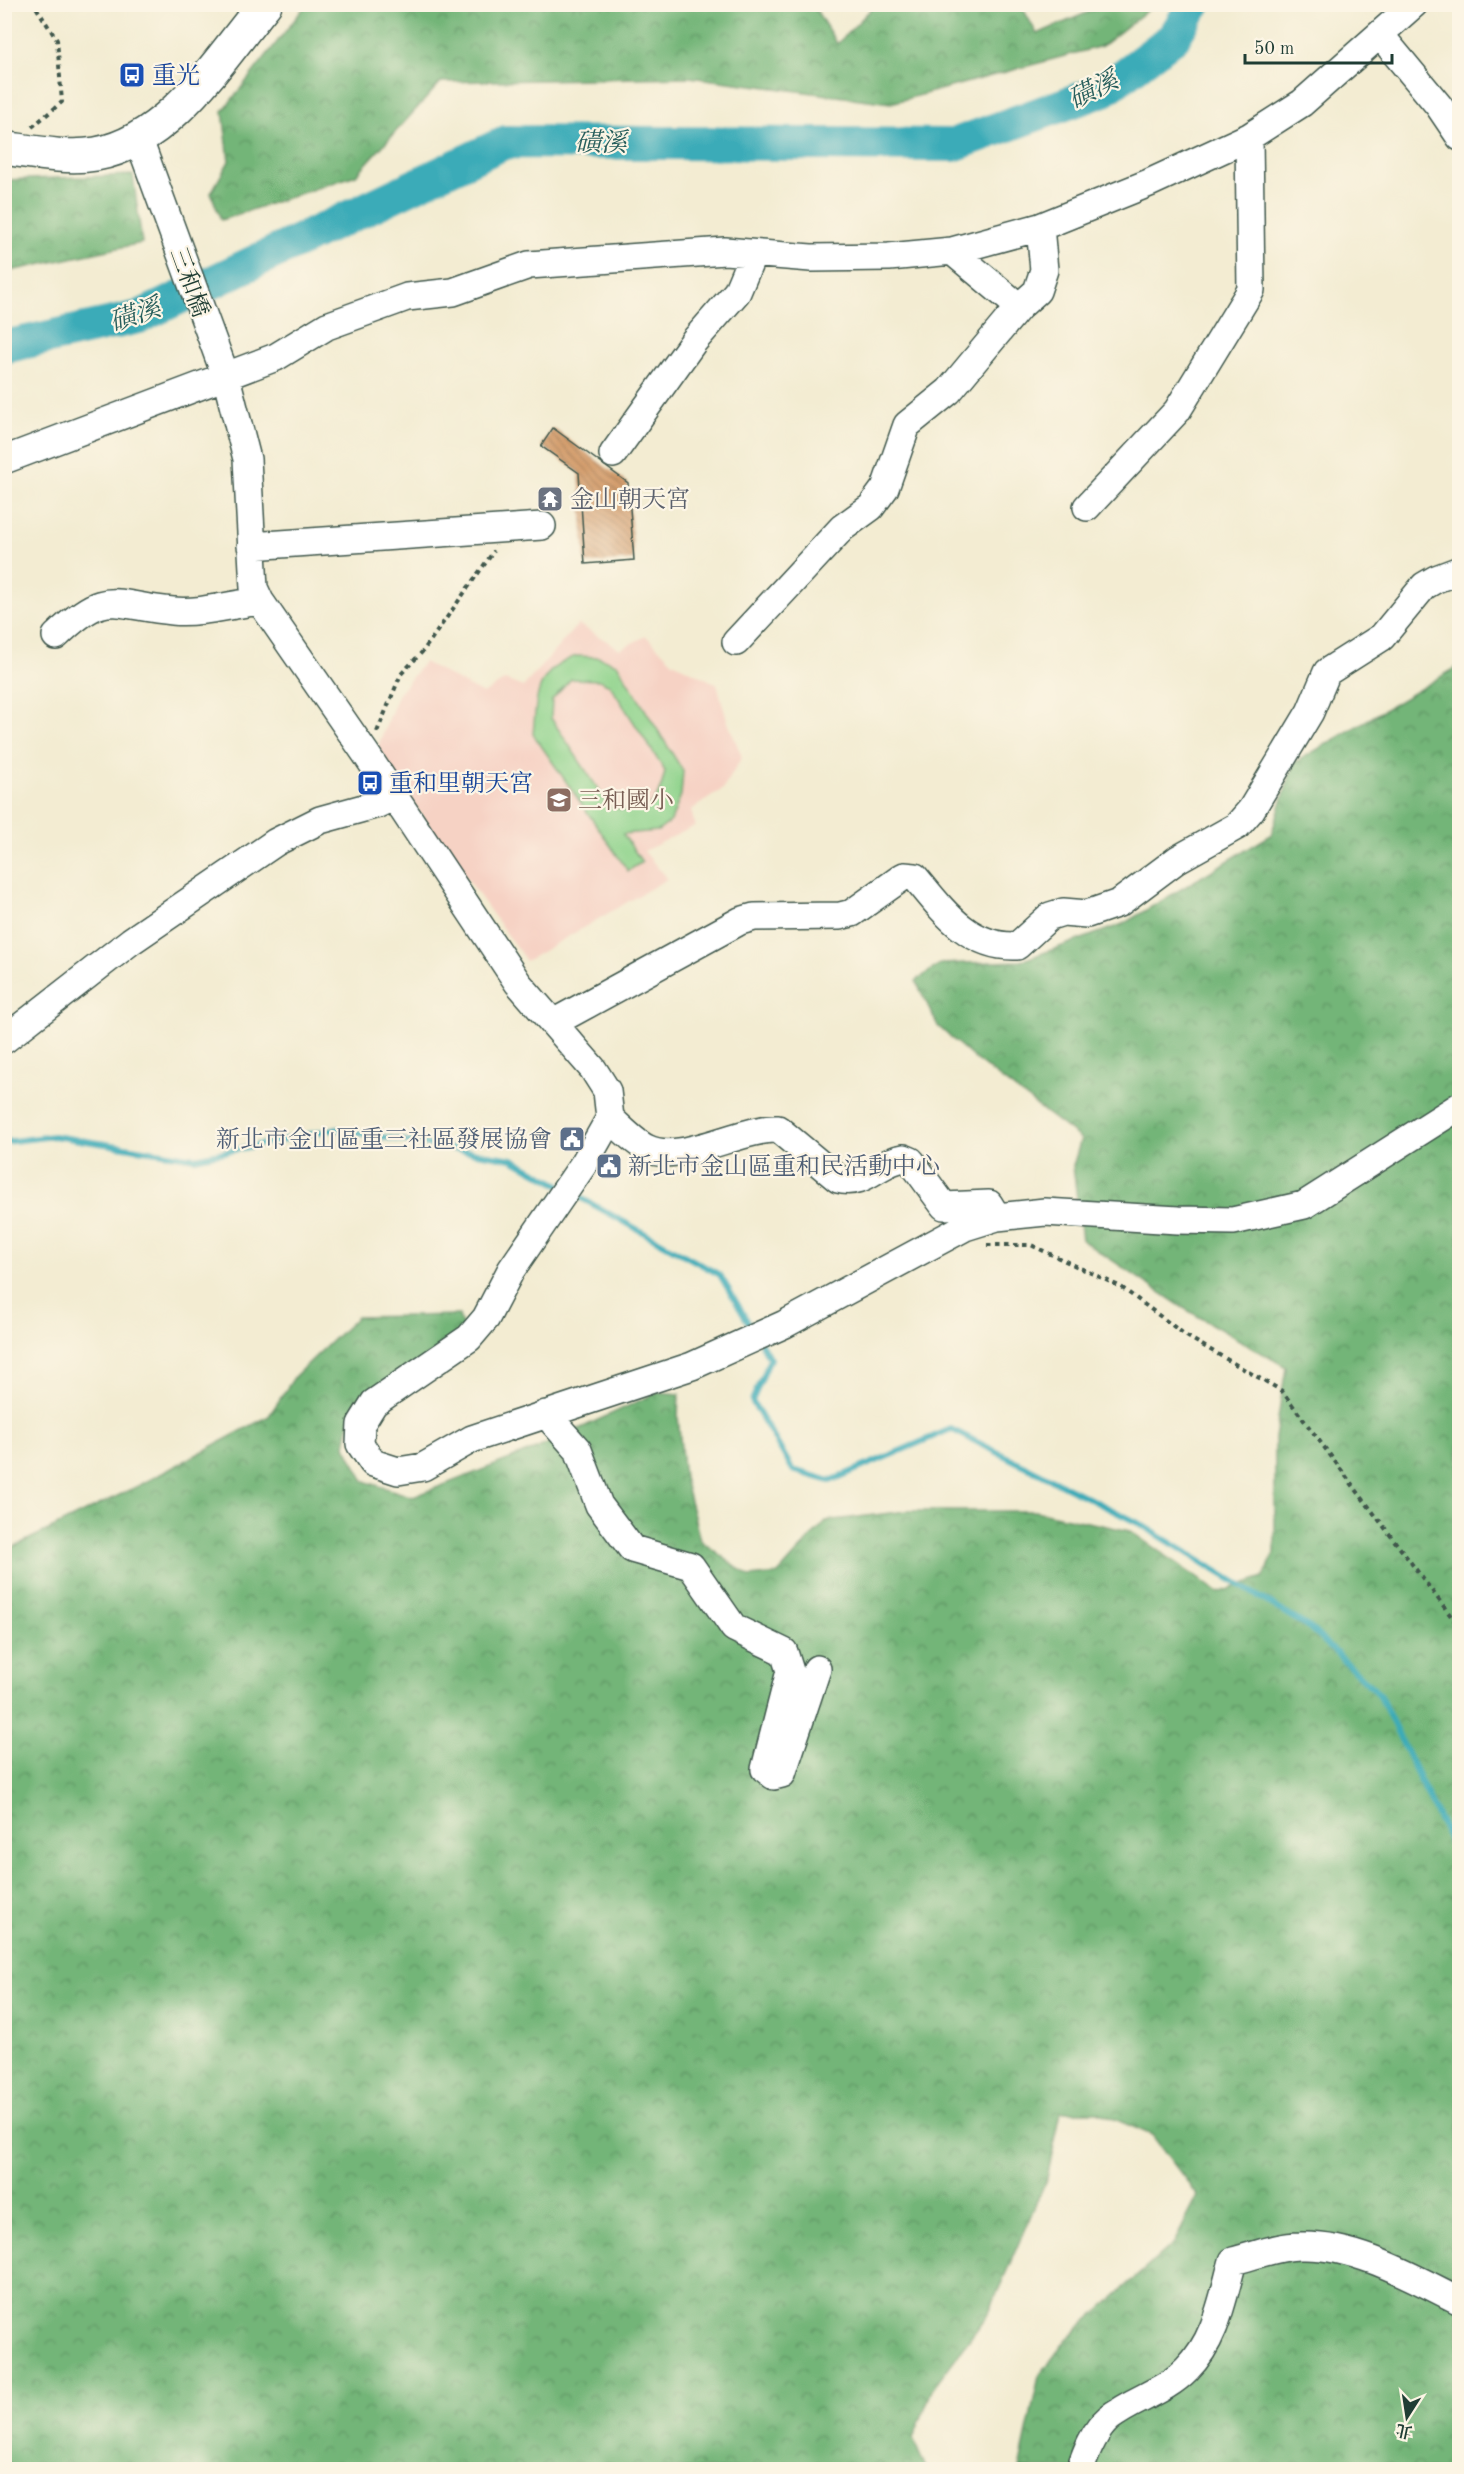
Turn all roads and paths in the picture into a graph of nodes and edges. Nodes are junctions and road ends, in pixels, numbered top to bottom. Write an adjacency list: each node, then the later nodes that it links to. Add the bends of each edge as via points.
1 (34, 4): 8 (path, via 57,40 62,102)
2 (265, 4): 7 (main road, via 172,116)
3 (1414, 4): 4 (street)
4 (1381, 36): 5 (street, via 1302,103); 6 (street)
5 (1249, 137): 9 (street); 16 (street, via 1251,290 1177,411)
6 (1460, 137)
7 (139, 140): 8 (main road, via 96,154 51,154); 13 (street, 三和橋)
8 (8, 148)
9 (1040, 227): 10 (street); 12 (street, via 1044,270 1037,291)
10 (952, 251): 11 (street, via 889,257); 12 (street)
11 (753, 254): 13 (street, via 725,251 529,265 453,292 407,297 337,322 276,357); 14 (street, via 737,292 694,341)
12 (1019, 307): 23 (street, via 949,391 908,425 885,488 871,507 842,528)
13 (223, 371): 15 (street); 18 (street, 三和橋, via 247,459)
14 (613, 454)
15 (4, 460)
16 (1087, 507)
17 (542, 526): 18 (street)
18 (251, 546): 21 (street, 三和橋, via 254,588)
19 (496, 548): 24 (path, via 423,651 401,674)
20 (1460, 570): 26 (street, via 1424,586 1382,637 1327,672 1310,712 1251,810 1237,826 1178,859 1119,903 1087,914 1063,912 1050,916 1017,946 1000,947 965,933 915,878 904,876 852,913 740,921)
21 (260, 601): 22 (street, via 174,611 129,602 100,603 80,613); 24 (street)
22 (56, 636)
23 (736, 642)
24 (366, 754): 25 (street)
25 (393, 797): 26 (street, via 518,983); 27 (street, via 320,820 276,842 131,942)
26 (554, 1023): 29 (street, via 607,1091)
27 (4, 1040)
28 (1460, 1106): 30 (street, via 1304,1205 1233,1221 1045,1212)
29 (610, 1118): 30 (street, via 646,1148 661,1152 778,1129 838,1179 846,1181 858,1181 904,1158 944,1206 989,1204); 32 (street, via 511,1270 486,1318 469,1338 374,1403 361,1424 360,1444 373,1463 398,1471 423,1467 472,1440)
30 (997, 1217): 32 (street, via 964,1227 785,1324 692,1366)
31 (982, 1245): 33 (path, via 1031,1245 1121,1287 1188,1337 1282,1391)
32 (546, 1414): 34 (street, via 578,1450 599,1505 632,1549 691,1566 734,1628 784,1652 790,1671 765,1769 774,1776 782,1774)
33 (1460, 1628)
34 (817, 1668)
35 (1460, 2301): 36 (street, via 1389,2265 1349,2253 1300,2246 1233,2261 1211,2337 1187,2369 1108,2419 1088,2446)
36 (1080, 2469)

